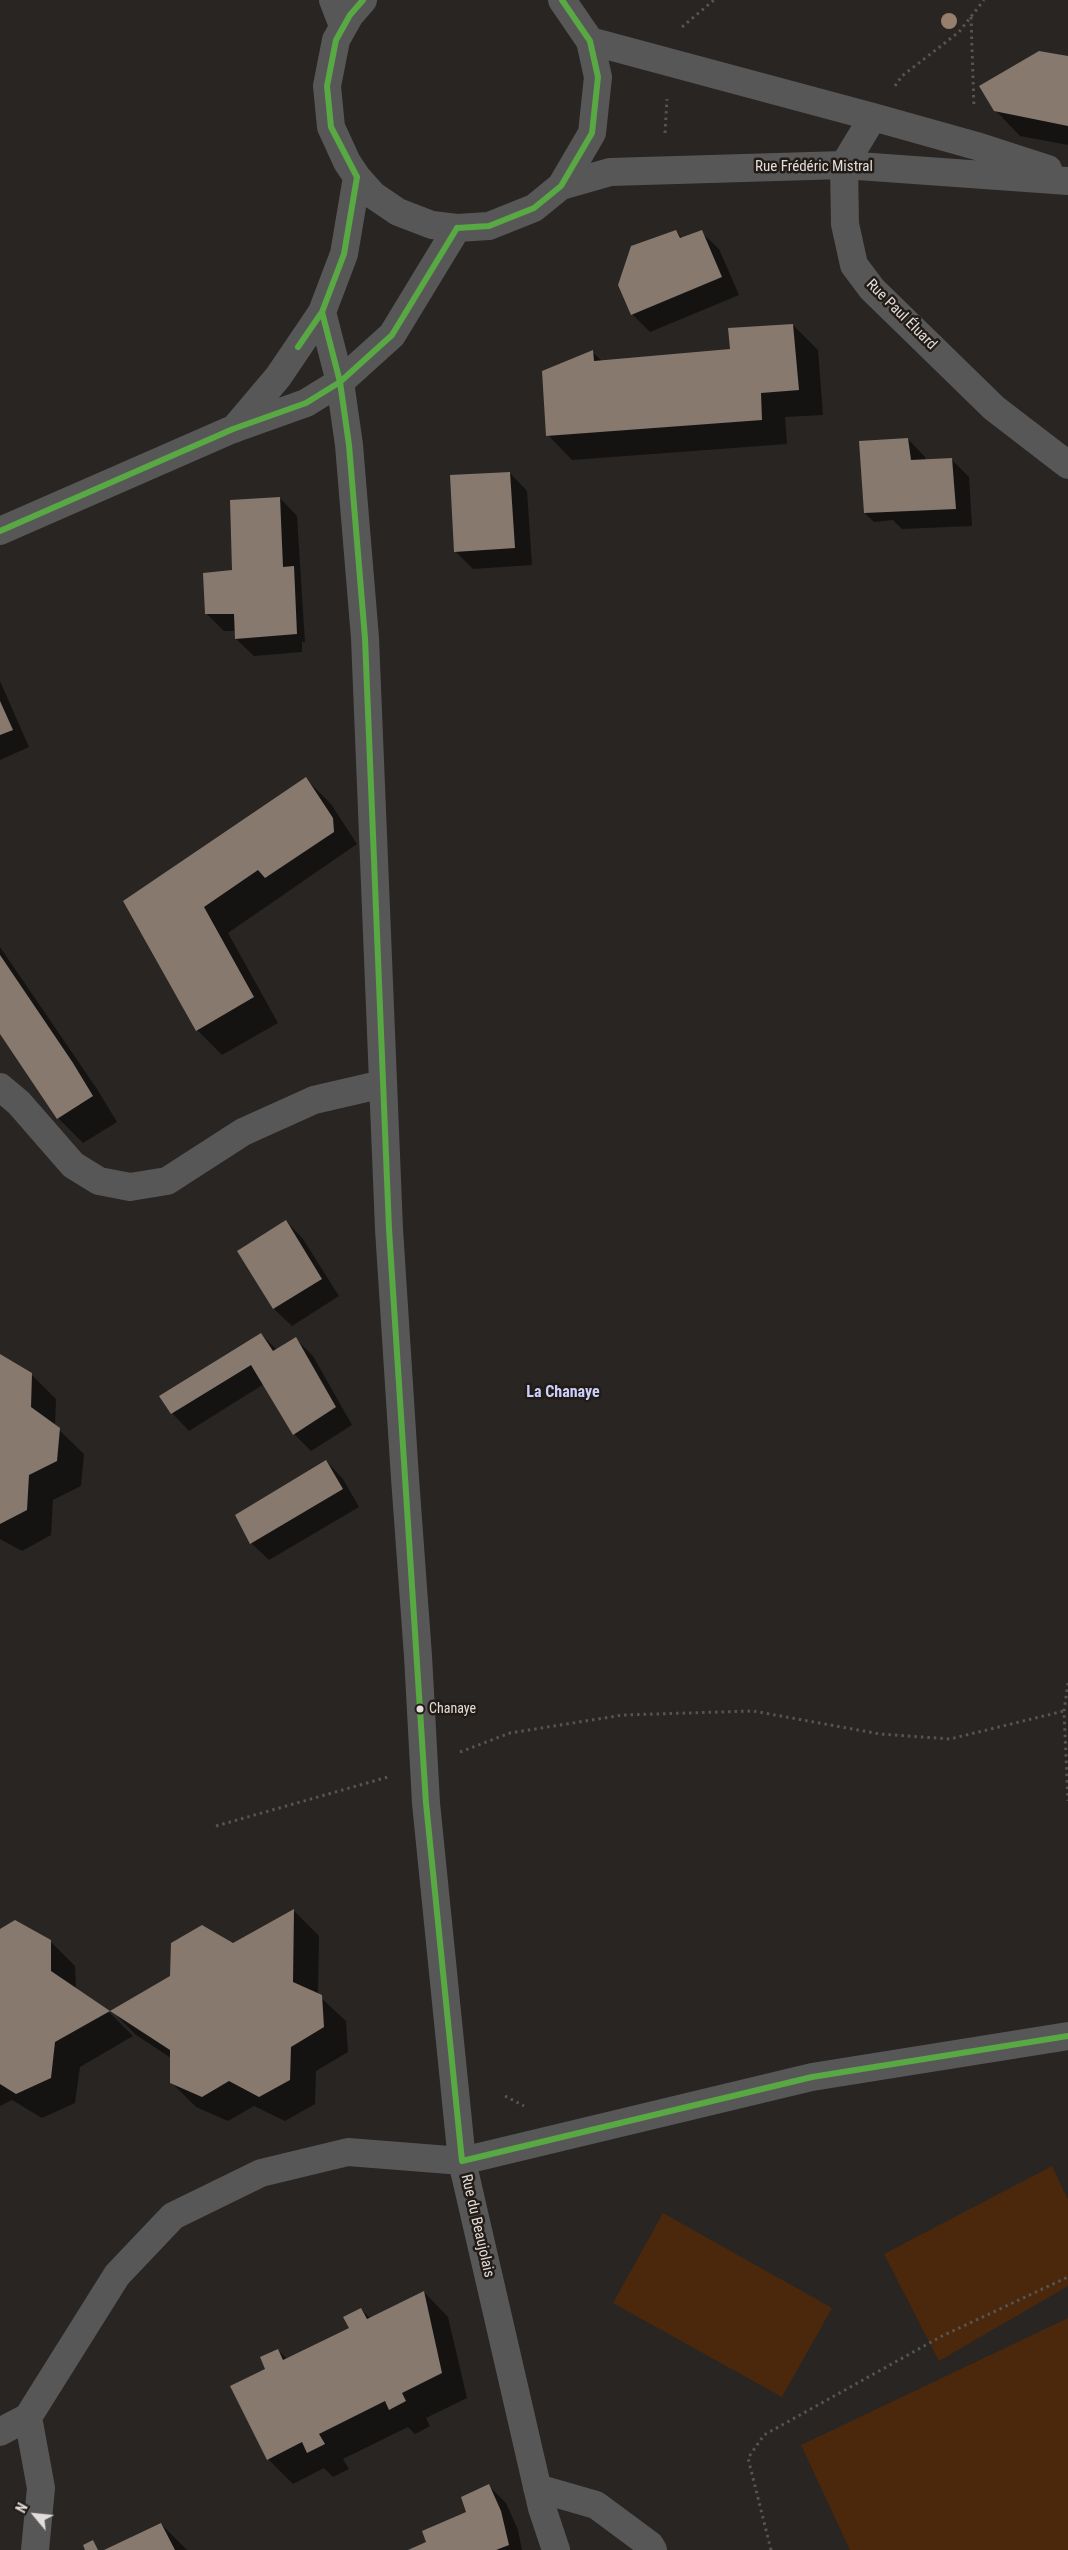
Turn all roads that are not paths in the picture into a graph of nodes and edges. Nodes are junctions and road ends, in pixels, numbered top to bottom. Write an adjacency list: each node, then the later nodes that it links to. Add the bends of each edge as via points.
1 (333, 0): 4 (street)
2 (363, 0): 4 (street)
3 (562, 0): 5 (street)
4 (343, 26): 9 (street, via 336,40 326,86 331,127)
5 (590, 41): 6 (street); 11 (street, via 598,77 592,133)
6 (873, 117): 7 (street); 8 (street)
7 (844, 165): 10 (street, Rue Frédéric Mistral); 11 (street, Rue Frédéric Mistral, via 610,172); 16 (street, Rue Paul Éluard, via 845,224 854,265 872,289 994,408)
8 (1068, 176)
9 (357, 178): 12 (street, via 373,195 398,212 432,225); 13 (street, via 344,254)
10 (1068, 181)
11 (561, 186): 12 (street, via 534,208 489,226)
12 (457, 228): 14 (street, via 392,334)
13 (322, 312): 14 (street, Rue du Beaujolais); 15 (street, via 278,377)
14 (340, 382): 15 (street, via 306,402); 18 (street, Rue du Beaujolais, via 349,445 364,638)
15 (233, 429): 17 (street)
16 (1068, 465)
17 (0, 531)
18 (383, 1084): 19 (street, via 314,1100 243,1132 167,1180 130,1187 99,1181 73,1165 19,1103); 21 (street, Rue du Beaujolais, via 423,1767)
19 (0, 1087)
20 (1068, 2036): 21 (street, via 812,2078)
21 (462, 2160): 22 (street, via 348,2152 261,2173 173,2216 117,2275); 24 (street, Rue du Beaujolais)
22 (28, 2417): 23 (street); 25 (street, via 41,2488)
23 (0, 2432)
24 (537, 2488): 26 (street, Rue du Beaujolais); 27 (street, via 596,2505)
25 (35, 2550)
26 (556, 2550)
27 (653, 2550)

